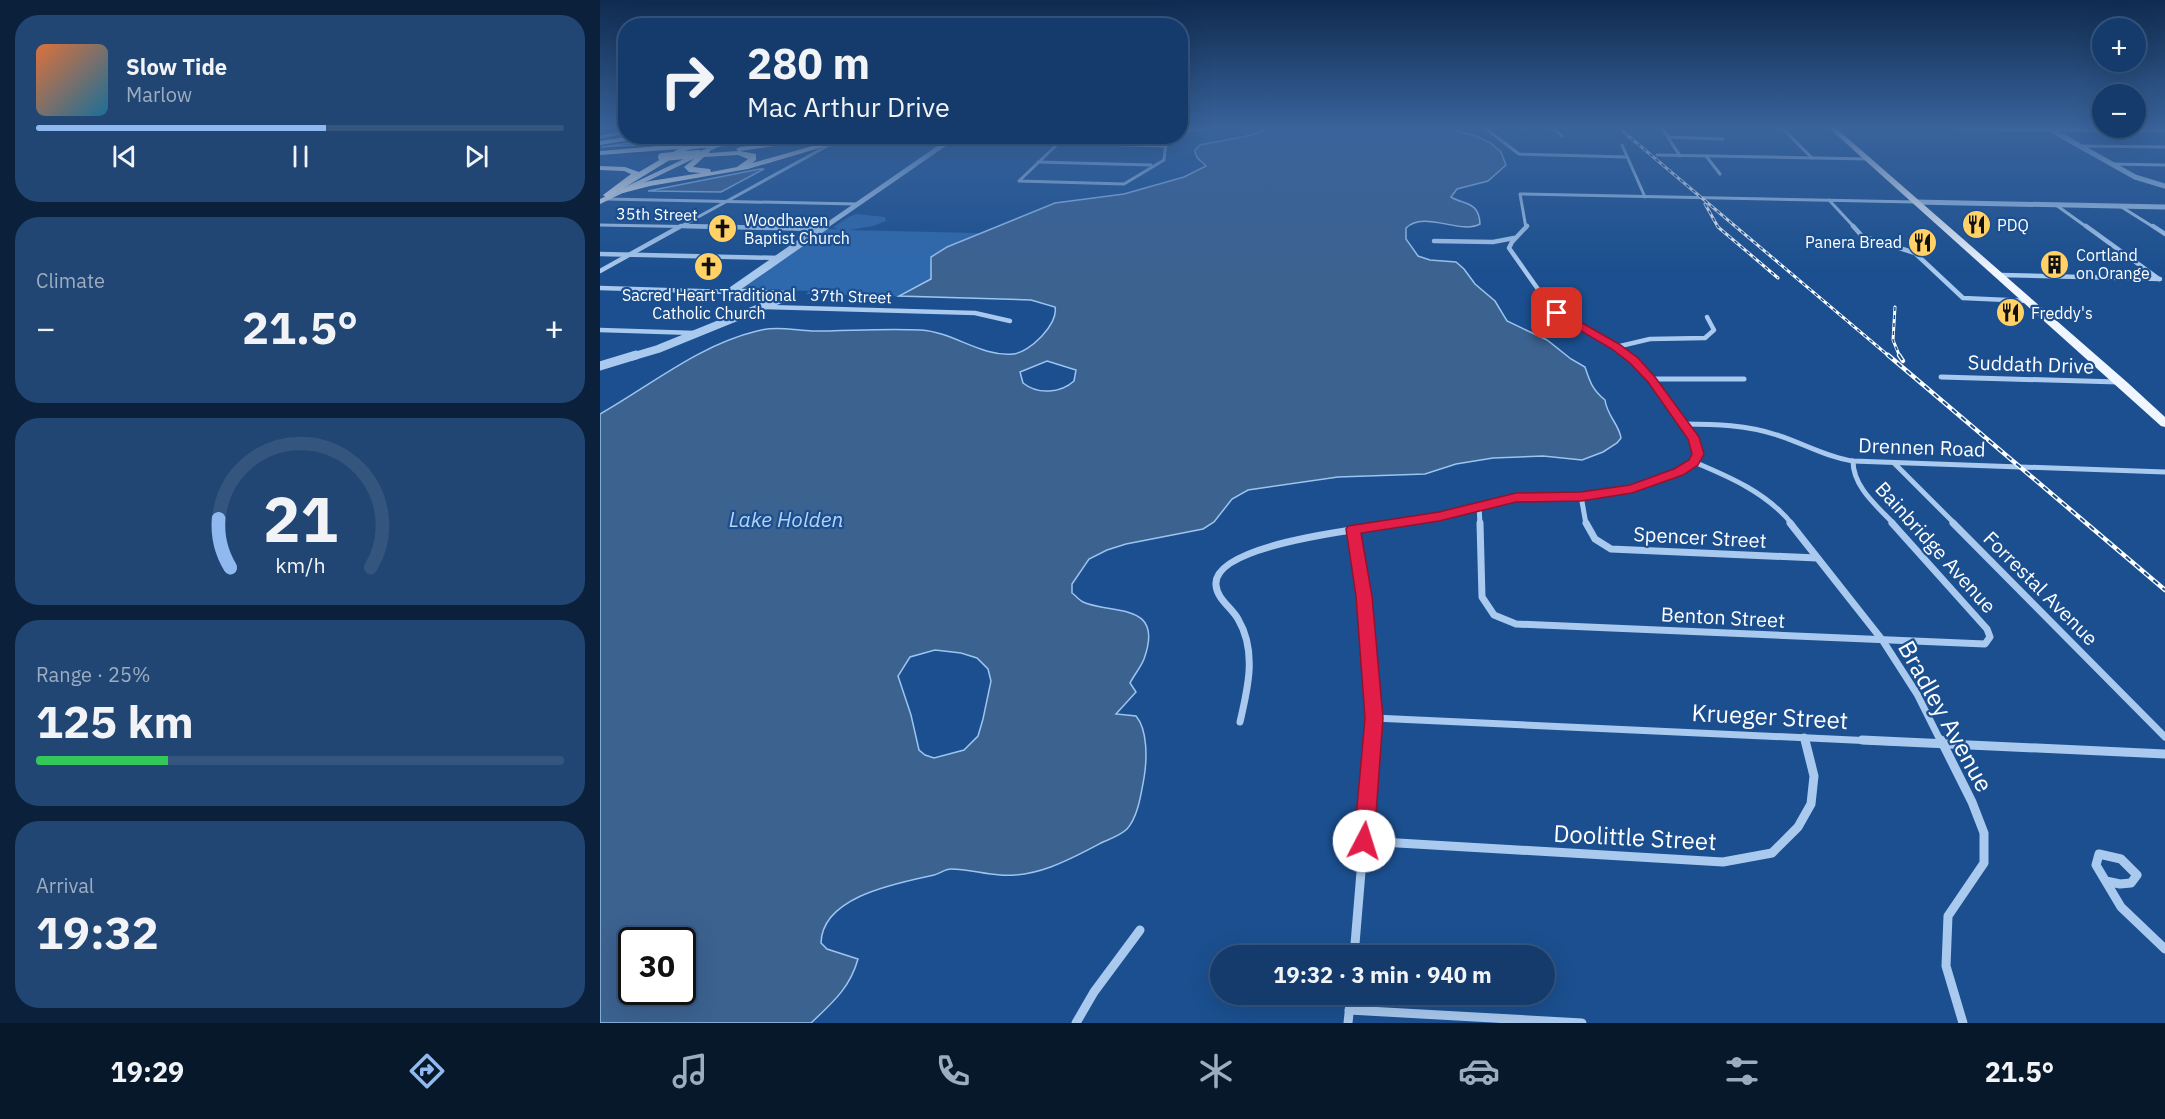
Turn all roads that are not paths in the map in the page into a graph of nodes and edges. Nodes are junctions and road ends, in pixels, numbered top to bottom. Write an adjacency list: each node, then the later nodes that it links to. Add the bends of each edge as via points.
1 (634, 176): 14 (highway)
2 (640, 176): 14 (highway)
3 (656, 176): 14 (main road)
4 (656, 176): 14 (main road)
5 (695, 176): 14 (highway, via 655,182)
6 (774, 176): 17 (street)
7 (899, 176): 19 (street)
8 (1023, 176): 9 (street, via 1019,179 1023,182 1118,184)
9 (1135, 176)
10 (1636, 176): 15 (street)
11 (1886, 176): 18 (main road)
12 (2134, 176): 13 (street)
13 (2165, 186)
14 (609, 196): 17 (street)
15 (1645, 196): 16 (street); 27 (street, via 1520,194 1527,227)
16 (1829, 200): 18 (street); 39 (street, via 1862,236 1914,253 1963,298)
17 (728, 201): 19 (street); 24 (street)
18 (1915, 202): 20 (street); 35 (main road)
19 (858, 204): 25 (street)
20 (2056, 205): 21 (street); 35 (street, via 2160,279)
21 (2120, 206): 22 (street); 26 (street)
22 (2165, 207)
23 (600, 225): 24 (street, 35th Street)
24 (681, 226): 25 (street, 35th Street); 32 (street)
25 (822, 229): 33 (street)
26 (2165, 234)
27 (1514, 238): 29 (street); 30 (street)
28 (1434, 241): 29 (street)
29 (1492, 242): 30 (street)
30 (1509, 248): 38 (street)
31 (600, 254): 32 (street)
32 (630, 255): 33 (street); 34 (street)
33 (779, 258): 37 (street)
34 (600, 271)
35 (2001, 275): 39 (main road)
36 (600, 288): 37 (street, 37th Street)
37 (730, 292): 41 (street, 37th Street, via 791,294)
38 (1540, 292)
39 (2032, 301): 51 (main road)
40 (1548, 305): 46 (street)
41 (765, 307): 43 (street, 37th Street, via 975,313); 45 (street)
42 (1707, 317): 46 (street, via 1714,330 1705,338 1650,339)
43 (1010, 321)
44 (600, 330): 45 (street)
45 (699, 333): 47 (street)
46 (1616, 347): 49 (street)
47 (602, 367)
48 (1941, 377): 51 (street, Suddath Drive)
49 (1652, 379): 50 (street); 53 (street)
50 (1743, 379)
51 (2120, 382): 52 (main road)
52 (2165, 423)
53 (1684, 424): 54 (street, Drennen Road, via 1748,428); 55 (street, via 1695,439 1698,454)
54 (1853, 461): 56 (street, Drennen Road); 63 (street, Bainbridge Avenue, via 1853,471 1862,489 1987,629 1990,637 1985,644)
55 (1694, 462): 58 (street, via 1632,489); 61 (street, Bradley Avenue, via 1729,476 1769,500)
56 (1893, 463): 57 (street, Drennen Road); 67 (street, Forrestal Avenue)
57 (2165, 472)
58 (1581, 496): 59 (street, via 1516,498); 61 (street, Spencer Street, via 1587,532 1611,549)
59 (1479, 506): 60 (street, via 1439,517); 62 (street, Benton Street, via 1482,597 1486,610 1501,621)
60 (1353, 529): 64 (street, via 1364,596); 65 (street, via 1303,536 1223,567 1216,581 1219,596 1239,620 1250,657 1250,677)
61 (1817, 558): 62 (street, Bradley Avenue)
62 (1883, 641): 63 (street, Benton Street); 68 (street, Bradley Avenue, via 1917,694)
63 (1975, 645)
64 (1374, 718): 66 (street, Krueger Street); 70 (street)
65 (1240, 722)
66 (1804, 737): 68 (street, Krueger Street); 70 (street, Doolittle Street, via 1814,776 1811,804 1798,827 1772,853 1723,862)
67 (2165, 737)
68 (1942, 744): 69 (street, Krueger Street); 80 (street, Bradley Avenue, via 1984,833 1984,863 1948,916 1946,966)
69 (2165, 754)
70 (1364, 841): 73 (street)
71 (2106, 881): 74 (street, via 2121,907)
72 (1140, 930): 77 (street)
73 (1355, 945)
74 (2165, 949)
75 (1350, 1005): 76 (street)
76 (1350, 1010): 78 (street); 79 (street)
77 (1076, 1023)
78 (1348, 1023)
79 (1582, 1023)
80 (1963, 1023)

